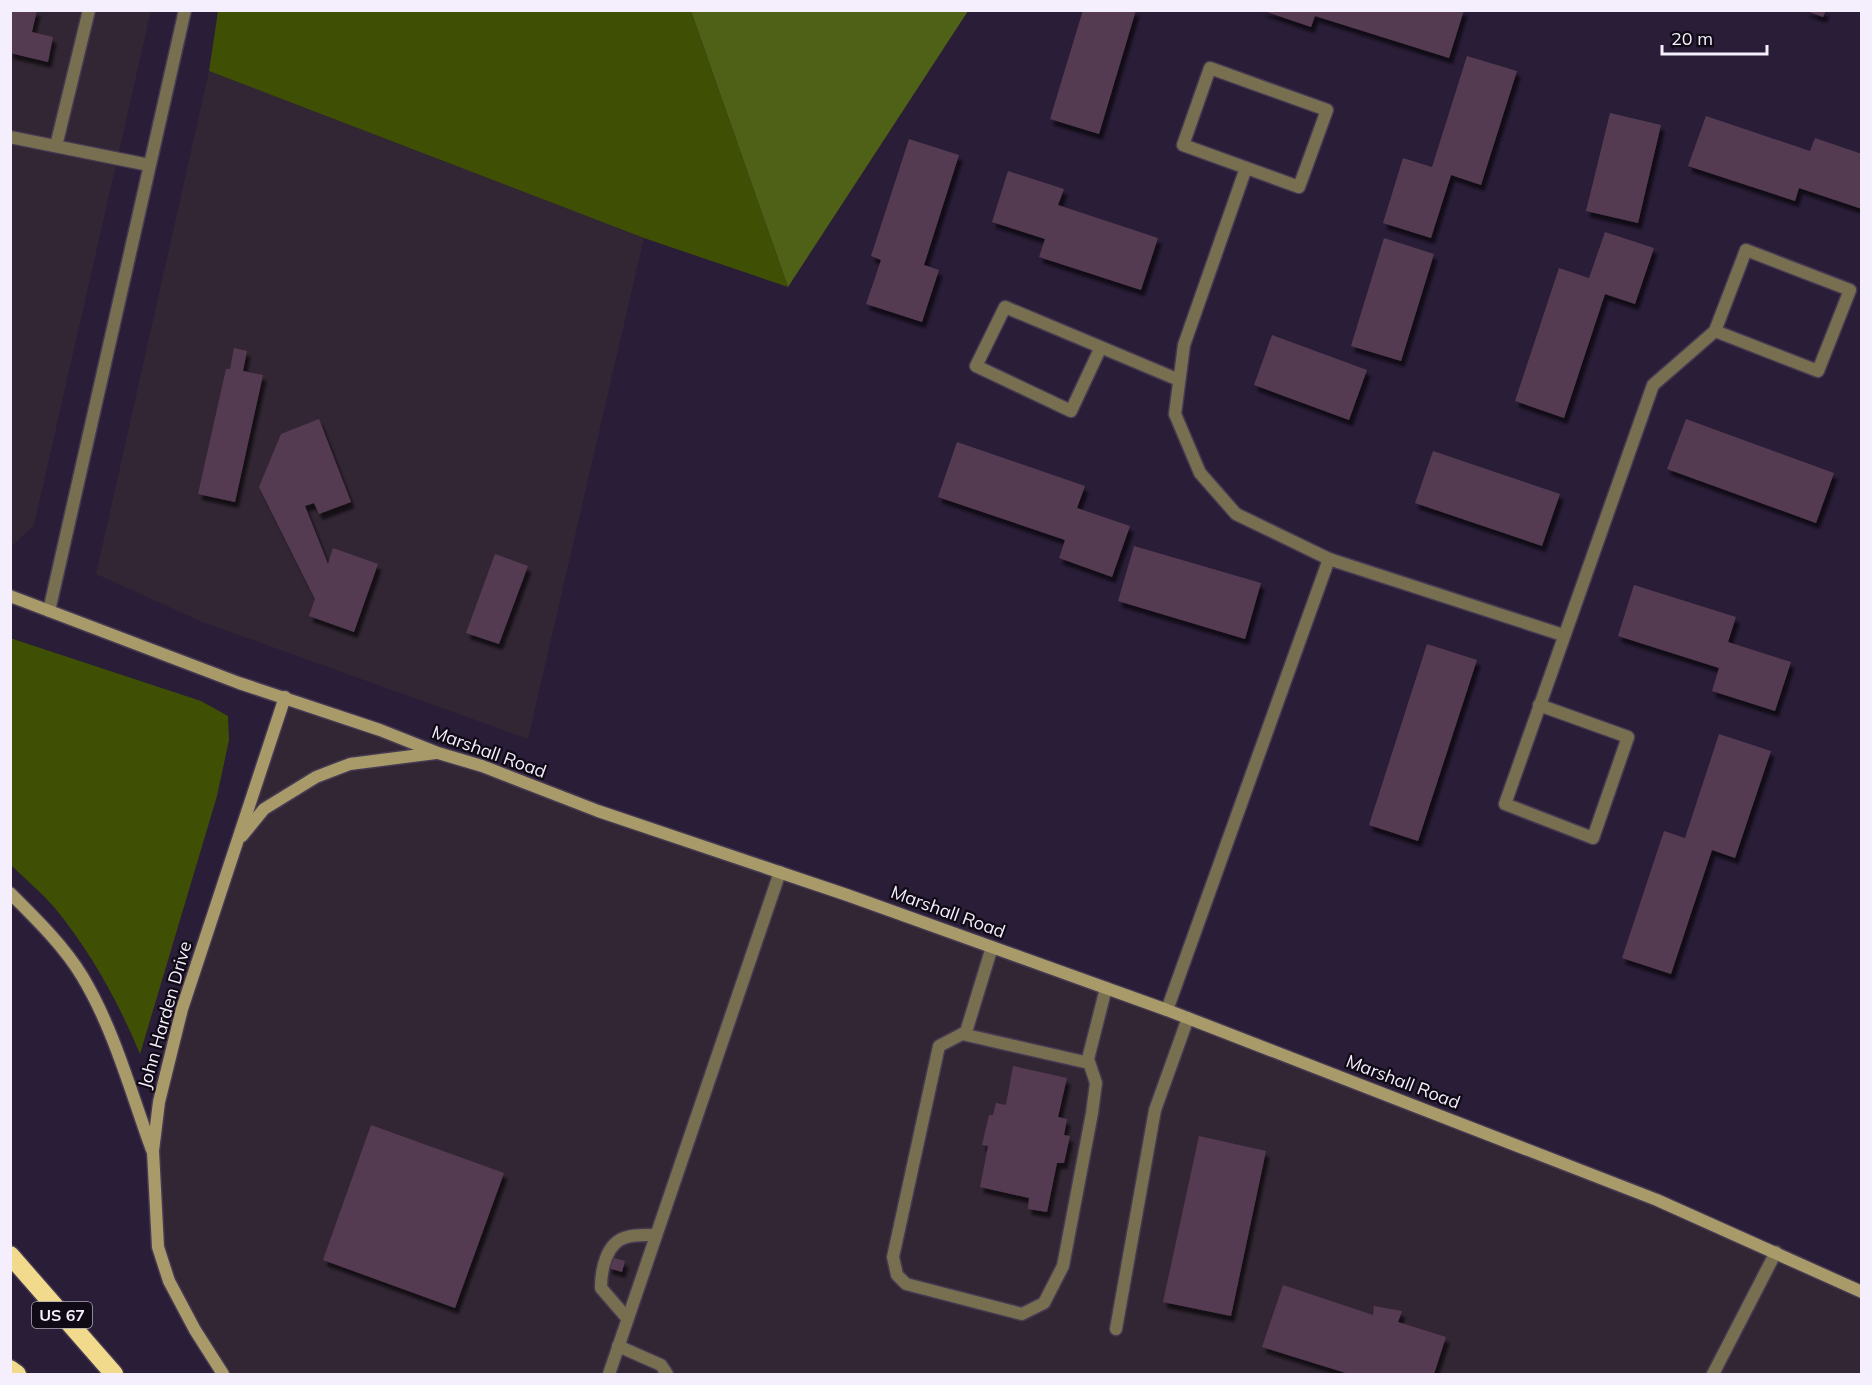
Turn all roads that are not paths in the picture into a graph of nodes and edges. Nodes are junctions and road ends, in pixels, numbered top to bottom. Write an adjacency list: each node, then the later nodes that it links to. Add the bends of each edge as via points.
1 (89, 10): 4 (street)
2 (184, 10): 5 (street)
3 (10, 137): 4 (street)
4 (56, 146): 5 (street)
5 (149, 165): 12 (street)
6 (1246, 168): 6 (street, via 1299,187 1327,110 1210,68 1183,144); 9 (street, via 1184,345)
7 (1715, 331): 7 (street, via 1818,371 1850,290 1746,250); 13 (street, via 1653,385)
8 (1100, 349): 8 (street, via 1005,307 976,366 1071,411); 9 (street)
9 (1179, 380): 10 (street, via 1175,414 1200,473 1236,514)
10 (1329, 559): 13 (street); 22 (street)
11 (10, 596): 12 (main road, Marshall Road)
12 (49, 611): 14 (main road, Marshall Road)
13 (1563, 635): 15 (street)
14 (285, 697): 16 (main road, Marshall Road); 17 (main road, John Harden Drive)
15 (1539, 705): 15 (street, via 1628,737 1593,838 1505,804)
16 (438, 753): 17 (main road, via 350,764 316,777 264,809); 18 (main road, Marshall Road)
17 (237, 842): 26 (main road, John Harden Drive, via 169,1054)
18 (780, 872): 20 (main road, Marshall Road); 27 (street)
19 (10, 893): 26 (main road, via 54,937 82,976 102,1014)
20 (992, 947): 21 (main road, Marshall Road); 24 (street, via 966,1032)
21 (1106, 988): 22 (main road, Marshall Road); 25 (street)
22 (1167, 1010): 23 (main road, Marshall Road)
23 (1188, 1018): 28 (main road, Marshall Road, via 1657,1200); 32 (street, via 1155,1110)
24 (962, 1034): 25 (street); 25 (street, via 939,1046 893,1257 897,1275 906,1284 1022,1314 1044,1303 1063,1266 1096,1083)
25 (1089, 1063)
26 (153, 1151): 37 (main road, John Harden Drive, via 161,1255 169,1281)
27 (656, 1234): 31 (street); 31 (street, via 625,1237 606,1255 601,1288)
28 (1776, 1252): 30 (main road, Marshall Road); 40 (street)
29 (10, 1255): 36 (highway, US 67)
30 (1862, 1292)
31 (627, 1318): 33 (street)
32 (1116, 1329)
33 (618, 1346): 38 (street); 39 (street, via 661,1365)
34 (10, 1369): 35 (highway)
35 (16, 1374)
36 (114, 1374)
37 (223, 1374)
38 (609, 1374)
39 (667, 1374)
40 (1713, 1374)

